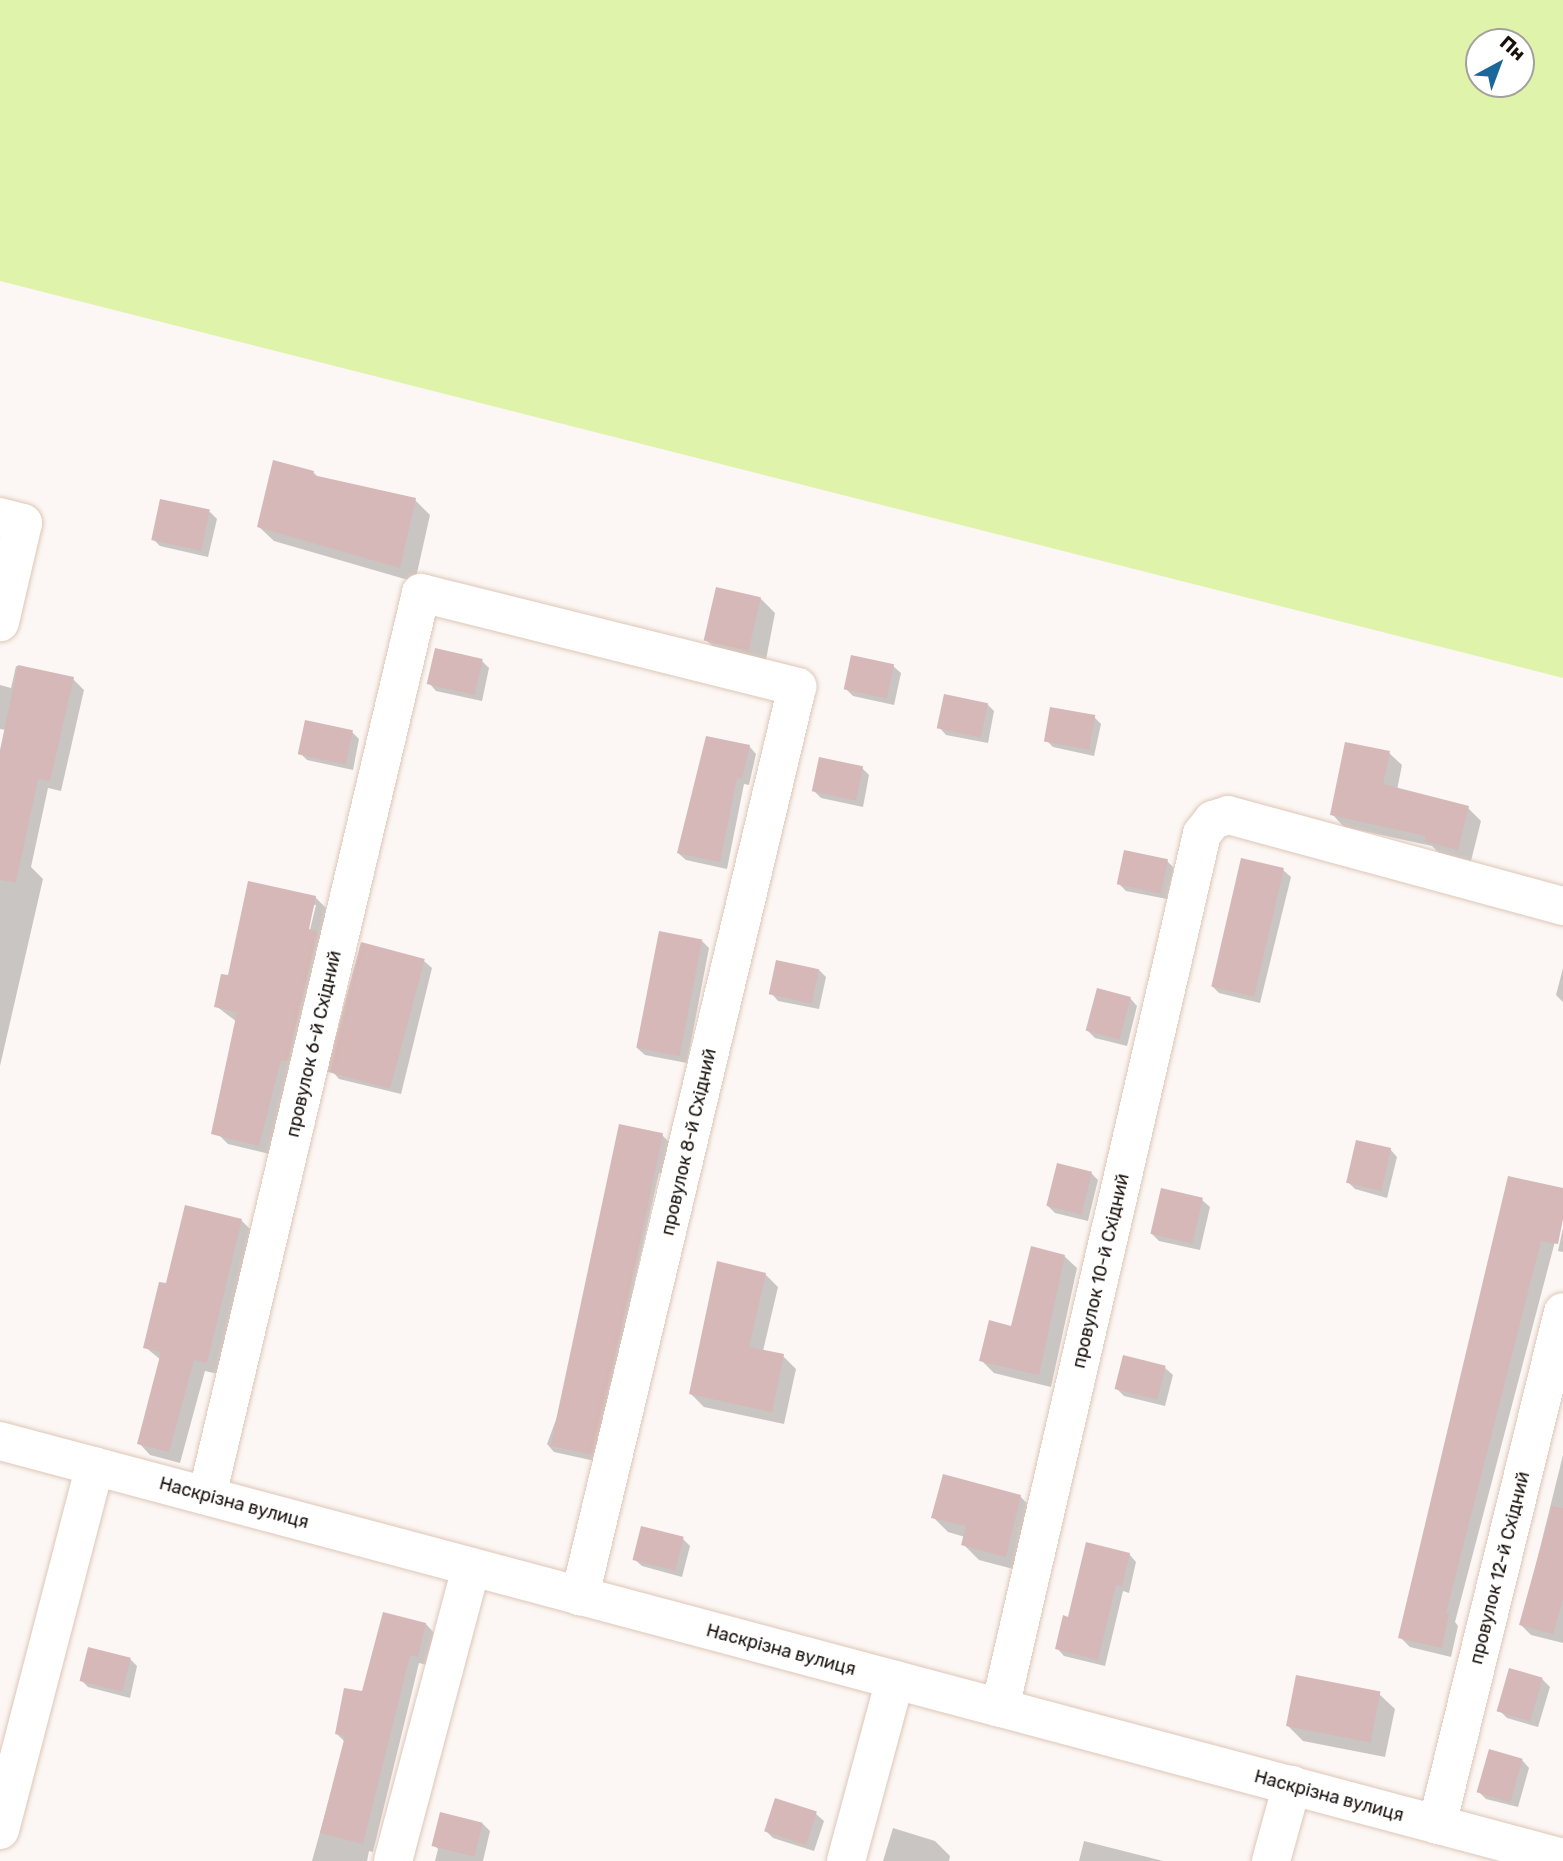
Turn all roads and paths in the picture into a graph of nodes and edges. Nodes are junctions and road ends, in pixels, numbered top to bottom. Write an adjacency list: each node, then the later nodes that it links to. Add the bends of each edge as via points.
1 (0, 517): 3 (street, via 23,523)
2 (421, 593): 8 (street, провулок 6-й Східний); 10 (street, провулок 8-й Східний, via 797,687)
3 (0, 622)
4 (1563, 906): 12 (street, провулок 10-й Східний, via 1228,816 1213,820 1202,834)
5 (1563, 1312): 14 (street, провулок 12-й Східний)
6 (0, 1441): 7 (street, Наскрізна вулиця)
7 (95, 1466): 8 (street, Наскрізна вулиця); 15 (street)
8 (207, 1496): 9 (street, Наскрізна вулиця)
9 (471, 1567): 10 (street, Наскрізна вулиця); 17 (street)
10 (580, 1596): 11 (street, Наскрізна вулиця)
11 (895, 1680): 12 (street, Наскрізна вулиця); 18 (street)
12 (1000, 1708): 13 (street, Наскрізна вулиця)
13 (1292, 1786): 14 (street, Наскрізна вулиця); 19 (street)
14 (1437, 1825): 16 (street, Наскрізна вулиця)
15 (0, 1830)
16 (1563, 1858)
17 (393, 1861)
18 (846, 1861)
19 (1271, 1861)

